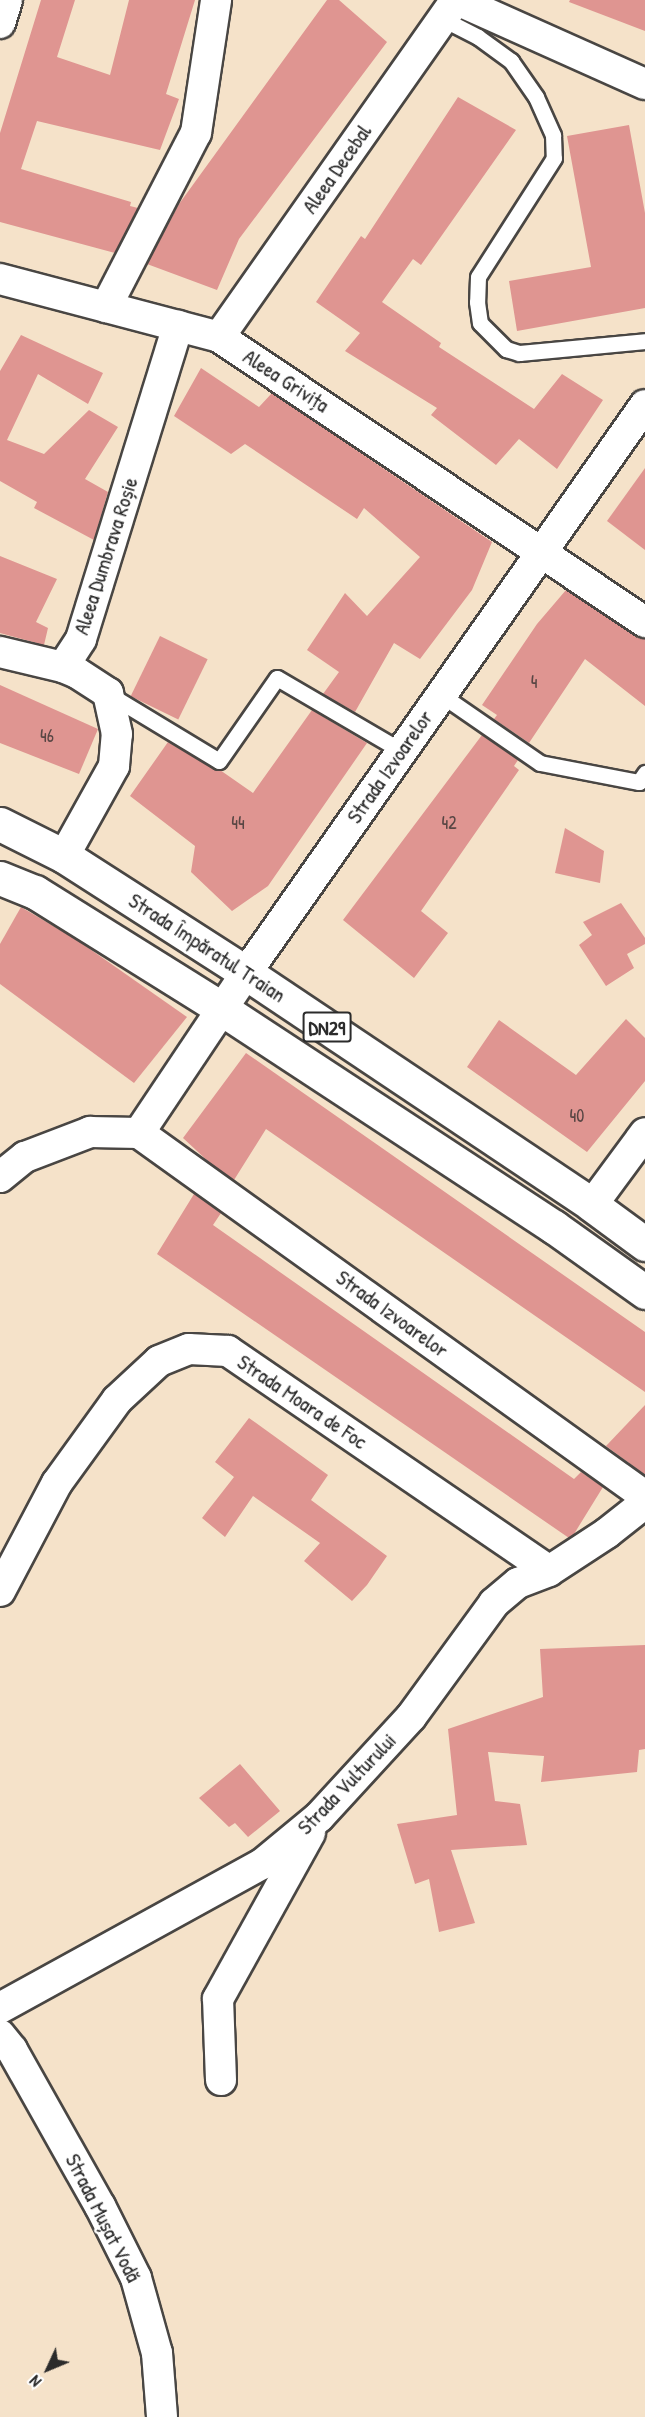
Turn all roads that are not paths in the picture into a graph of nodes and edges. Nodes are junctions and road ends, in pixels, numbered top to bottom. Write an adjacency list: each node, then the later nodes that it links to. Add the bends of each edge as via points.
1 (7, 0): 4 (street)
2 (216, 0): 7 (street, via 196,133)
3 (452, 6): 5 (street); 9 (street, Aleea Decebal); 10 (lane, via 478,37 511,61 536,97 553,135 554,158 478,278 480,322 506,349 519,353)
4 (0, 22)
5 (645, 84)
6 (0, 279): 7 (street, Aleea Grivița)
7 (106, 307): 8 (street, Aleea Grivița)
8 (178, 326): 9 (street, Aleea Grivița); 15 (street, Aleea Dumbrava Roșie, via 81,639)
9 (219, 337): 12 (street, Aleea Grivița)
10 (645, 341)
11 (645, 405): 12 (street, Strada Izvoarelor)
12 (541, 550): 13 (street, Aleea Grivița); 17 (street, Strada Izvoarelor)
13 (645, 622)
14 (0, 652): 15 (street)
15 (63, 667): 16 (street)
16 (108, 693): 18 (lane, via 219,761 277,678); 21 (street, via 117,734 114,766)
17 (440, 694): 18 (street, Strada Izvoarelor); 19 (lane, via 540,763 639,782)
18 (402, 751): 23 (street, Strada Izvoarelor)
19 (645, 773)
20 (0, 824): 21 (main road, Strada Împăratul Traian / DN29)
21 (64, 856): 23 (main road, Strada Împăratul Traian / DN29)
22 (0, 878): 24 (main road, Strada Împăratul Traian / DN29, via 35,892)
23 (246, 973): 24 (street, Strada Izvoarelor); 28 (main road, Strada Împăratul Traian / DN29)
24 (222, 1009): 25 (street, Strada Izvoarelor); 30 (main road, Strada Împăratul Traian / DN29, via 554,1227)
25 (139, 1133): 27 (street, via 90,1132 25,1157); 31 (street, Strada Izvoarelor)
26 (645, 1133): 28 (street)
27 (0, 1177)
28 (592, 1205): 29 (main road, Strada Împăratul Traian / DN29)
29 (645, 1244)
30 (645, 1292)
31 (645, 1496)
32 (645, 1503): 33 (street, Strada Vulturului)
33 (549, 1571): 34 (street, Strada Moara de Foc, via 228,1351 189,1349 159,1361 117,1400 57,1483); 35 (street, Strada Vulturului, via 518,1583 494,1603 411,1717)
34 (0, 1591)
35 (319, 1817): 36 (street, Strada Vulturului, via 262,1864); 38 (street, via 218,1999)
36 (0, 2008)
37 (0, 2035): 39 (street, Strada Mușat Vodă, via 100,2205 136,2278 157,2353)
38 (221, 2080)
39 (162, 2417)

